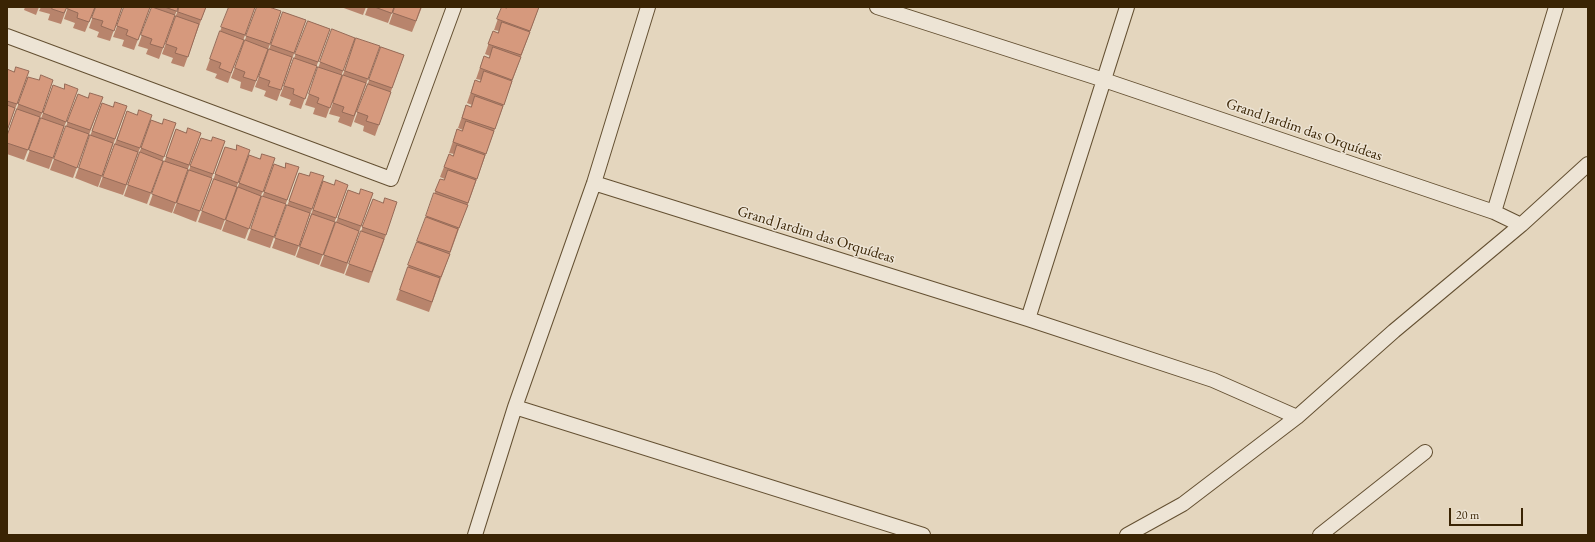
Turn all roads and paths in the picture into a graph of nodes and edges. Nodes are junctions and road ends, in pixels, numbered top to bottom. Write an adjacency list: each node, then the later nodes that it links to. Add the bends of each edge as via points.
1 (454, 7): 6 (lane, via 391,179)
2 (648, 7): 9 (lane)
3 (877, 7): 7 (lane, Grand Jardim das Orquídeas)
4 (1127, 7): 7 (lane)
5 (1556, 7): 10 (lane)
6 (7, 36)
7 (1104, 80): 10 (lane, Grand Jardim das Orquídeas); 12 (lane)
8 (1588, 164): 11 (lane)
9 (594, 182): 12 (lane, Grand Jardim das Orquídeas); 13 (lane)
10 (1494, 212): 11 (lane, Grand Jardim das Orquídeas)
11 (1521, 225): 14 (lane, via 1394,331)
12 (1028, 319): 14 (lane, Grand Jardim das Orquídeas, via 1213,380)
13 (515, 408): 16 (lane); 17 (lane)
14 (1297, 417): 18 (lane, via 1183,504)
15 (1425, 452): 19 (lane)
16 (474, 535)
17 (923, 535)
18 (1128, 535)
19 (1320, 535)

